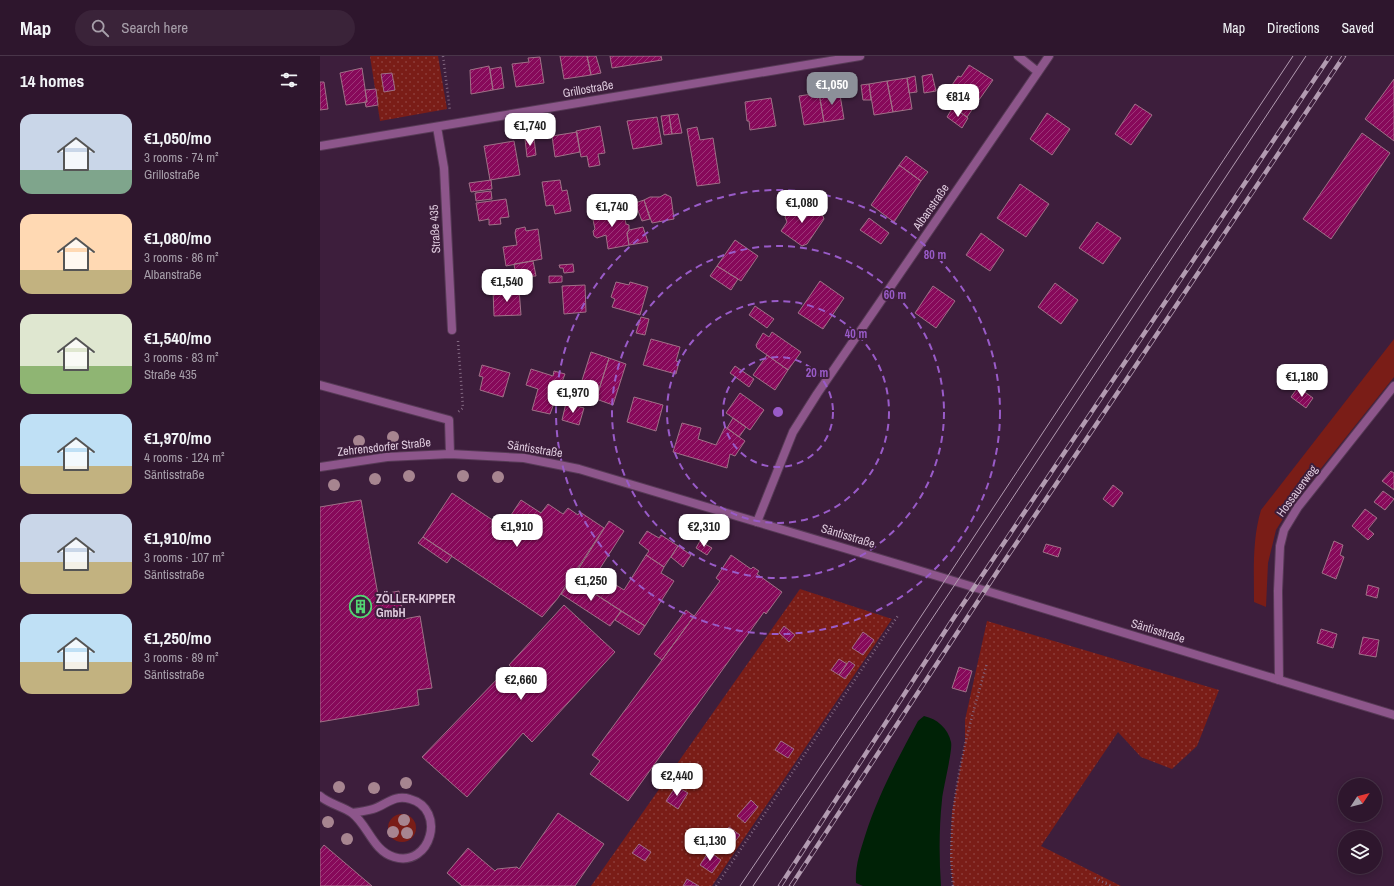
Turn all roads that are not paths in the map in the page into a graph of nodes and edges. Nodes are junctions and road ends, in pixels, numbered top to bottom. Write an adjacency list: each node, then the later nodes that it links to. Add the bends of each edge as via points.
1 (860, 56): 5 (street, Grillostraße)
2 (1018, 56): 4 (street)
3 (1049, 56): 4 (street, Albanstraße)
4 (1038, 72): 12 (street, Albanstraße, via 793,432)
5 (437, 127): 6 (street, Grillostraße); 7 (street, Straße 435, via 444,168)
6 (320, 146)
7 (452, 330)
8 (320, 385): 10 (street, via 449,420)
9 (1394, 386): 13 (street, Hossauerweg, via 1298,507 1284,530 1279,568)
10 (450, 454): 11 (street, Zehrensdorfer Straße, via 380,457); 12 (street, Säntisstraße, via 524,458 579,469)
11 (320, 467)
12 (757, 522): 13 (street, Säntisstraße)
13 (1279, 680): 14 (street, Säntisstraße)
14 (1394, 715)
15 (320, 796): 16 (street)
16 (352, 813): 16 (street, via 381,850 394,857 409,857 422,851 432,832 427,811 416,801 409,799 395,798 374,809)

